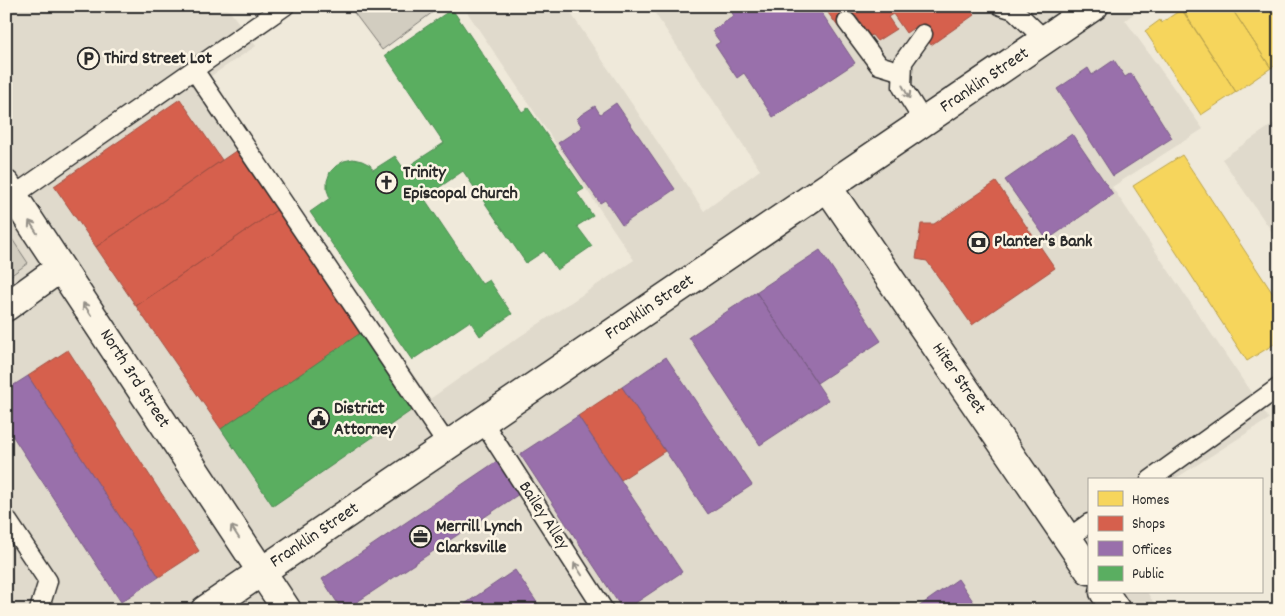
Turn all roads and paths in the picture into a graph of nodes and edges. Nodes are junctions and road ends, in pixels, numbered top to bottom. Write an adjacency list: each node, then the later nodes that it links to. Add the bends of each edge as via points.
1 (285, 6): 7 (lane)
2 (1001, 6): 6 (lane, via 1014,10)
3 (1081, 10): 6 (street, Franklin Street)
4 (848, 22): 8 (lane, via 878,65)
5 (924, 34): 8 (lane, via 903,62)
6 (1045, 40): 9 (street, Franklin Street)
7 (194, 70): 11 (lane); 16 (lane)
8 (902, 72): 9 (lane, one-way to 9, via 902,87)
9 (924, 122): 10 (street, Franklin Street)
10 (828, 188): 15 (street, Franklin Street); 19 (street, Hiter Street)
11 (10, 190): 12 (street, North 3rd Street, one-way to 11)
12 (60, 268): 13 (street); 21 (street, North 3rd Street, one-way to 12)
13 (6, 307)
14 (1279, 387): 17 (lane)
15 (483, 422): 16 (street, Franklin Street); 26 (lane, Bailey Alley, one-way to 15)
16 (448, 446): 21 (street, Franklin Street)
17 (1153, 478)
18 (6, 518): 23 (lane, via 48,581)
19 (1078, 531): 20 (street, Hiter Street)
20 (1088, 566)
21 (262, 572): 24 (street, Franklin Street); 25 (street, North 3rd Street)
22 (1105, 594): 27 (street)
23 (39, 610)
24 (205, 610)
25 (287, 610)
26 (604, 610)
27 (1116, 610)

